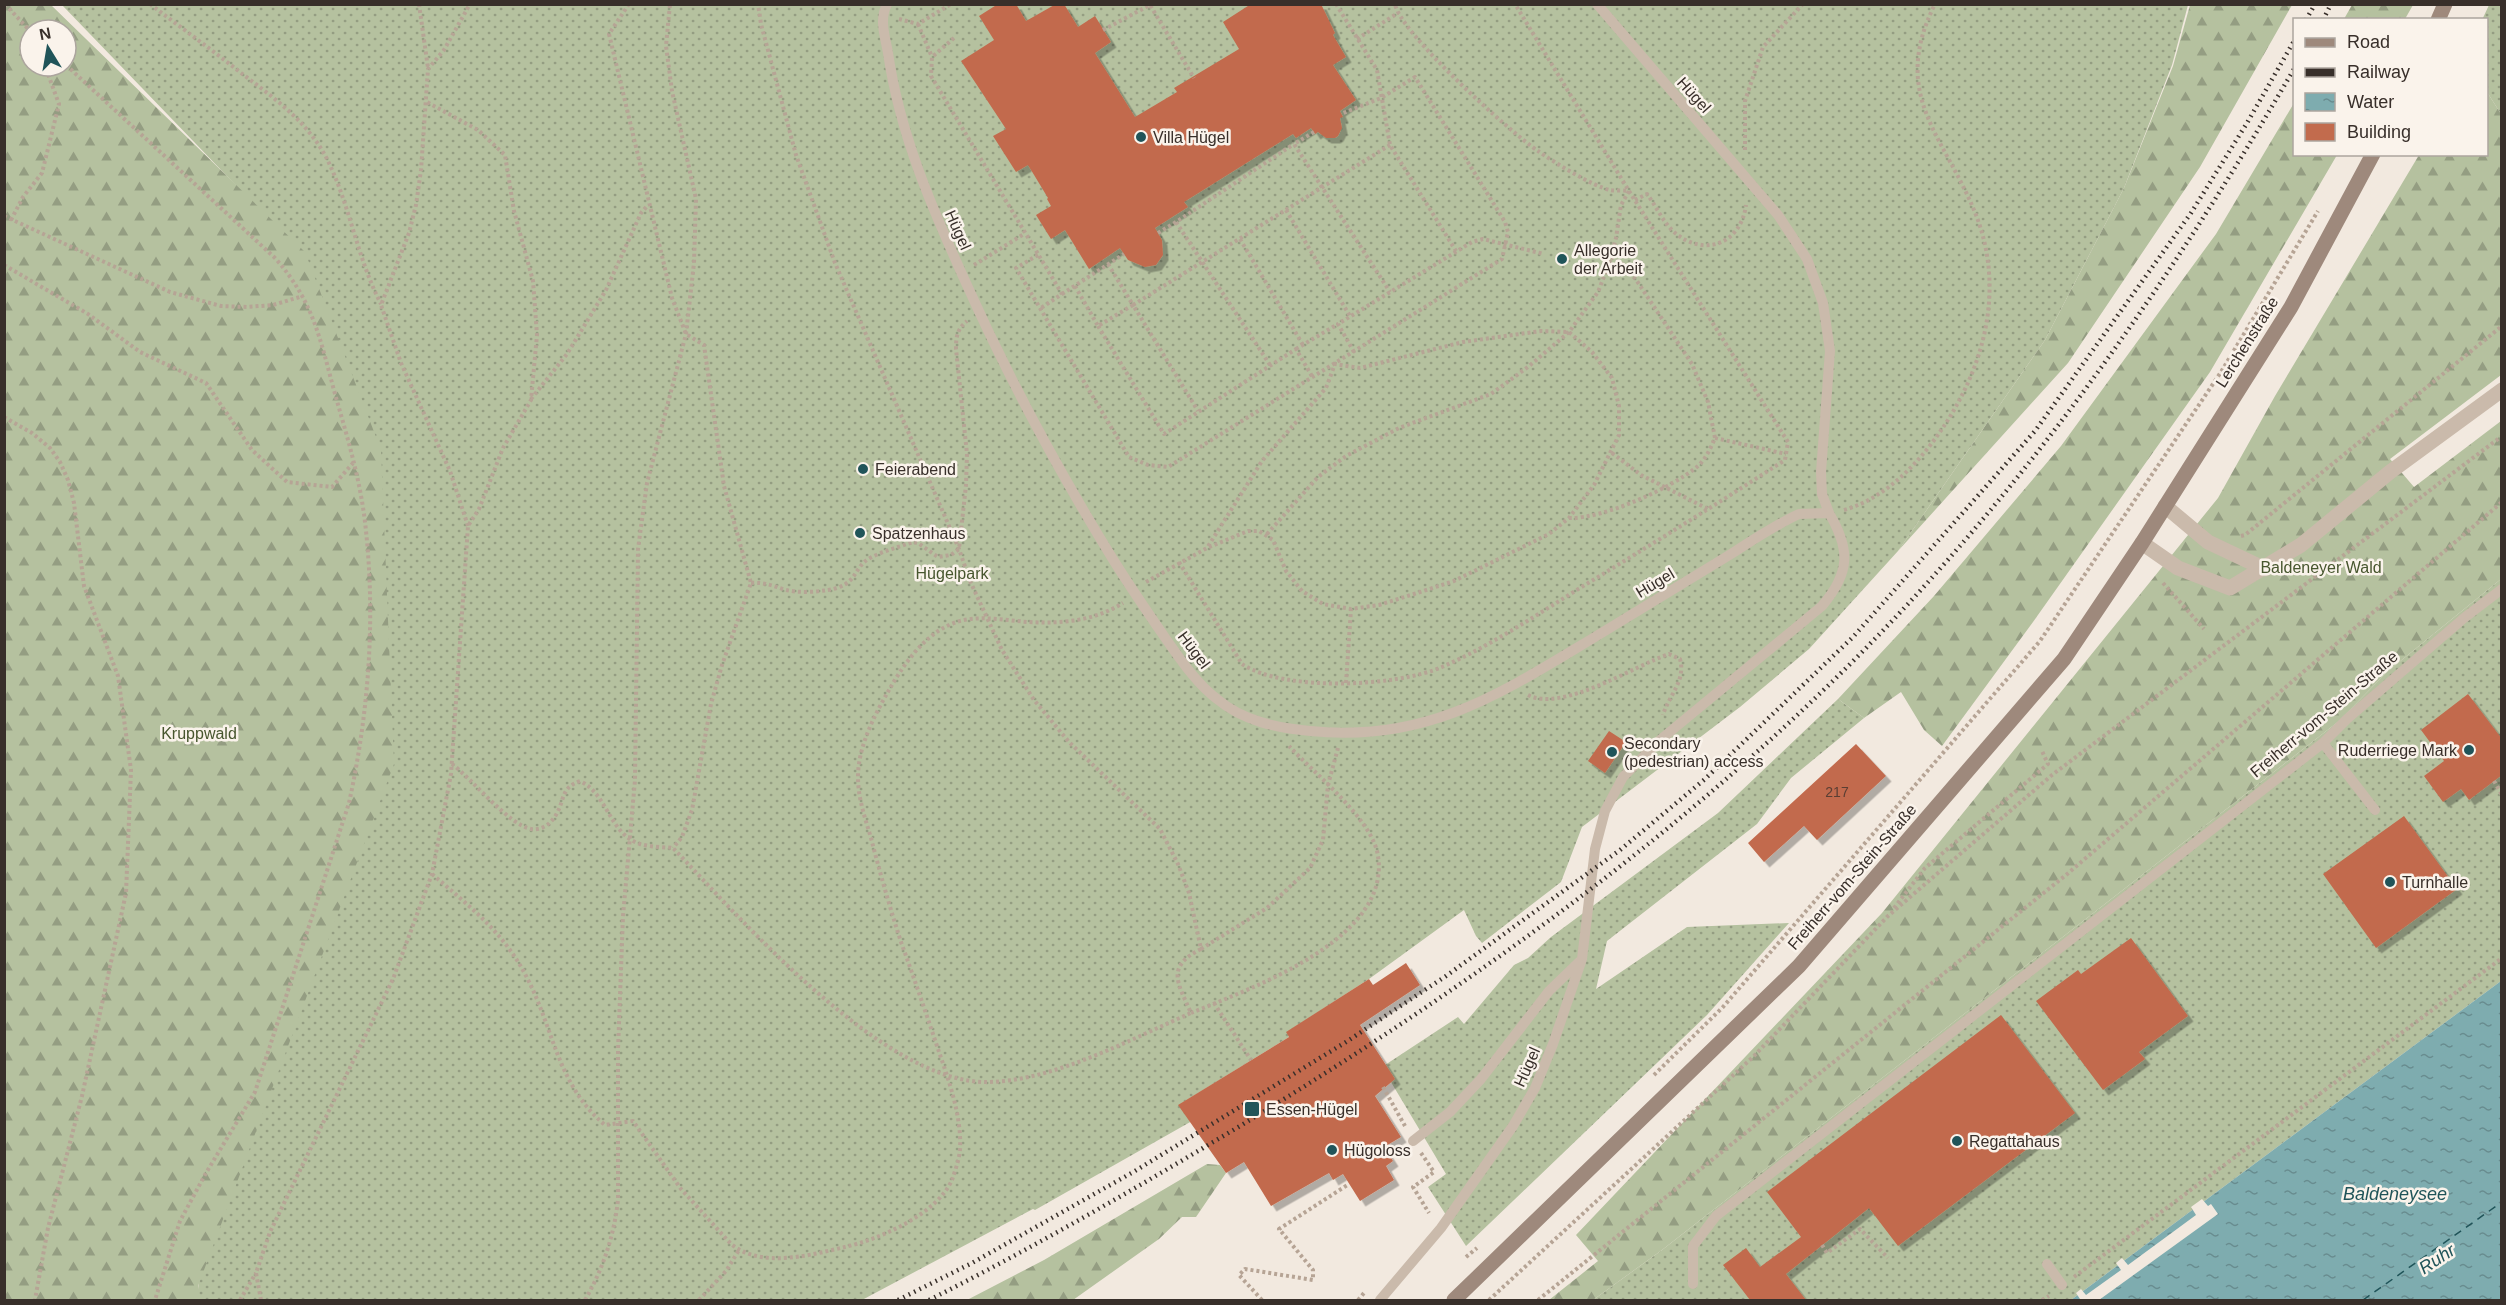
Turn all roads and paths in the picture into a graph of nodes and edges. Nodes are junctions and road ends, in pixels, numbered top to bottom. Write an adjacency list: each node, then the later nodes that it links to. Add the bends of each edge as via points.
1 (5, 4): 18 (path)
2 (150, 4): 63 (path, via 278,102 315,139 338,185 369,282)
3 (419, 4): 25 (path)
4 (470, 4): 25 (path, via 444,50)
5 (629, 4): 40 (path, via 609,34)
6 (670, 4): 72 (path, via 666,46 672,91 696,199)
7 (758, 4): 99 (path, via 796,155 835,263)
8 (951, 4): 20 (path)
9 (1336, 4): 23 (path)
10 (1395, 4): 17 (path)
11 (1515, 4): 38 (path)
12 (1597, 4): 36 (lane, Hügel)
13 (1803, 4): 36 (path, via 1763,47 1754,73 1745,102)
14 (1935, 4): 92 (path, via 1917,57 1918,89 1931,126 1982,233 1990,280 1984,342 1968,384 1948,419 1910,468 1872,498)
15 (2445, 4): 19 (main road)
16 (884, 10): 20 (path); 66 (lane, Hügel, via 897,105 913,156 931,206)
17 (1398, 13): 23 (path); 38 (path, via 1414,38 1537,151 1608,190)
18 (18, 18)
19 (2439, 18)
20 (918, 24): 24 (path)
21 (1103, 30): 28 (path, via 1150,4)
22 (954, 38): 24 (path)
23 (1358, 39): 29 (path, via 1377,70)
24 (932, 57): 47 (path, via 931,76)
25 (428, 69): 30 (path)
26 (78, 76): 62 (path, via 275,258)
27 (49, 78): 44 (path, via 59,104 42,173 23,196)
28 (1194, 78)
29 (1381, 98): 31 (path); 34 (path); 49 (path, via 1415,77 1505,222)
30 (425, 101): 63 (path, via 416,205); 80 (path, via 478,130 505,155 513,211 533,280 537,335)
31 (1341, 114)
32 (1314, 132): 33 (path)
33 (1294, 144): 37 (path); 45 (path)
34 (1390, 145): 37 (path); 50 (path)
35 (2372, 156): 90 (main road, Lerchenstraße, via 2291,307)
36 (1746, 178): 39 (path, via 1743,222 1725,241 1709,245 1683,239 1672,230 1647,194); 92 (lane, Hügel, via 1778,215 1807,259 1823,303 1830,351 1821,472 1822,494)
37 (1321, 188): 42 (path); 60 (path)
38 (1629, 191): 39 (path); 55 (path, via 1621,205)
39 (1635, 200): 86 (path, via 1788,442)
40 (648, 205): 72 (path, via 672,298); 80 (path, via 606,290 567,354)
41 (2319, 208): 132 (path, via 2221,372 2040,641 1723,1006)
42 (1286, 210): 48 (path); 67 (path)
43 (4, 216): 44 (path)
44 (11, 220): 62 (path, via 170,292 221,306 273,305)
45 (1176, 222): 46 (path); 56 (path)
46 (1158, 233)
47 (1024, 234): 53 (path); 54 (path)
48 (1240, 239): 56 (path); 73 (path)
49 (1507, 244): 50 (path, via 1483,239); 52 (path); 75 (path, via 1502,259 1490,269)
50 (1456, 251): 60 (path)
51 (1124, 254): 57 (path)
52 (1544, 254)
53 (1038, 255): 61 (path); 65 (path, via 1016,268)
54 (986, 257)
55 (1611, 257): 71 (path, via 1598,291); 84 (path, via 1637,280 1692,364 1708,402)
56 (1202, 262): 64 (path); 77 (path)
57 (1108, 264): 59 (path); 64 (path)
58 (4, 265): 87 (path, via 88,314 140,352 206,383 252,450 287,482 332,487)
59 (1075, 286): 61 (path); 69 (path)
60 (1390, 292): 67 (path)
61 (1062, 294): 65 (path)
62 (303, 296): 87 (path, via 316,321)
63 (381, 305): 94 (path, via 401,363 450,471)
64 (1133, 305): 69 (path); 81 (path)
65 (1041, 308): 78 (path, via 1129,457 1148,465 1168,467)
66 (979, 311): 99 (path, via 956,337 967,453); 105 (lane, Hügel, via 1047,445)
67 (1350, 316): 68 (path)
68 (1338, 324): 73 (path); 75 (path)
69 (1098, 326): 81 (path, via 1164,434)
70 (2502, 326): 96 (path, via 2245,535)
71 (1569, 332): 76 (path, via 1541,331 1463,342 1360,368); 85 (path, via 1592,352 1612,378 1619,435); 95 (path, via 1491,394 1399,428 1346,456 1318,477)
72 (686, 334): 102 (path, via 704,345 724,486); 121 (path, via 647,483 640,528 635,780)
73 (1303, 345): 74 (path)
74 (1296, 349): 77 (path); 78 (path)
75 (1354, 352): 76 (path)
76 (1335, 364): 78 (path); 98 (path, via 1326,388 1262,461)
77 (1270, 365): 81 (path)
78 (1313, 378)
79 (2502, 390): 101 (street)
80 (531, 400): 94 (path, via 503,448 479,509)
81 (1198, 411)
82 (4, 417): 147 (path, via 50,448 68,480 84,586 118,676 131,770 126,893 82,1096 48,1228)
83 (2502, 436): 124 (path, via 2052,775)
84 (1715, 438): 86 (path); 88 (path, via 1699,465)
85 (1612, 453): 88 (path); 93 (path)
86 (1786, 454): 91 (path, via 1785,460)
87 (353, 463): 148 (path, via 365,522 371,612 368,685 349,803 255,1092 180,1221)
88 (1663, 487): 91 (path); 93 (path, via 1598,515)
89 (2502, 502): 157 (path, via 2066,875)
90 (2164, 506): 96 (street); 97 (main road, Lerchenstraße)
91 (1709, 509): 109 (path, via 1509,632 1440,668 1380,682)
92 (1829, 513): 110 (lane, Hügel, via 1799,514 1787,520); 127 (lane, Hügel, via 1840,534 1845,561 1835,591 1660,740 1623,777 1605,811 1597,839)
93 (1569, 518): 106 (path, via 1529,546 1454,581 1379,605)
94 (468, 526): 116 (path)
95 (1267, 534): 98 (path, via 1248,531); 106 (path, via 1286,571 1302,591 1323,604)
96 (2208, 542): 101 (street)
97 (2142, 543): 101 (street, via 2178,568 2230,588); 155 (main road, Freiherr-vom-Stein-Straße, via 2064,659 1799,966)
98 (1207, 548): 100 (path)
99 (959, 549): 102 (path, via 951,555 938,556 913,542 870,558 852,580 828,590 804,592 764,582); 107 (path)
100 (1179, 562): 105 (path); 109 (path, via 1242,664 1255,673 1278,678)
101 (2265, 569)
102 (751, 583): 122 (path, via 711,704 692,810 682,837)
103 (2163, 583): 108 (path)
104 (2502, 589): 114 (lane, Freiherr-vom-Stein-Straße)
105 (1134, 593): 107 (path, via 1111,610 1075,621); 112 (lane, Hügel, via 1191,673 1215,698 1240,715)
106 (1351, 609): 109 (path)
107 (987, 618): 125 (path, via 1007,659 1050,721 1160,829 1189,893); 131 (path, via 954,622 920,646 876,714 865,739 858,776 861,801 888,899)
108 (2204, 629)
109 (1346, 683)
110 (1517, 684): 111 (path, via 1531,697 1544,699 1602,684 1663,656 1675,655 1680,658 1682,672); 113 (lane, Hügel, via 1447,717 1380,732)
111 (1664, 712)
112 (1272, 726): 113 (lane, Hügel); 118 (path)
113 (1343, 733): 118 (path)
114 (2323, 743): 120 (lane); 145 (lane, Freiherr-vom-Stein-Straße, via 1716,1216 1693,1246)
115 (2042, 751): 124 (path, via 2048,764 1925,868)
116 (452, 764): 121 (path, via 514,821 534,830 552,820 567,787 580,781 588,785); 123 (path)
117 (2494, 781): 119 (path)
118 (1328, 785): 125 (path, via 1323,840 1310,868 1268,908); 128 (path, via 1363,824 1377,850 1378,877 1370,902 1351,926 1315,955 1267,982)
119 (2502, 795)
120 (2375, 810)
121 (629, 839): 122 (path, via 642,845); 134 (path, via 619,1027)
122 (672, 848): 131 (path, via 796,974 876,1036)
123 (432, 874): 134 (path, via 487,920 505,942 540,1005 575,1094 605,1125); 144 (path, via 393,979 270,1232)
124 (1888, 916): 156 (path, via 1753,1057)
125 (1201, 949): 129 (path, via 1182,960 1177,973)
126 (2502, 958): 146 (path)
127 (1582, 959): 135 (lane, via 1549,992 1481,1079 1450,1112); 154 (lane, Hügel, via 1549,1055 1513,1126 1441,1228)
128 (1214, 1003): 129 (path); 130 (path)
129 (1191, 1013): 131 (path, via 1035,1077 984,1082)
130 (1251, 1060)
131 (947, 1077): 140 (path, via 960,1151 951,1182 930,1208 876,1236 817,1254 780,1258)
132 (1649, 1080)
133 (1383, 1087): 135 (path)
134 (620, 1123): 140 (path, via 633,1121 681,1189); 151 (path, via 616,1219 603,1266)
135 (1413, 1141): 137 (path, via 1434,1172 1413,1186)
136 (1349, 1184): 153 (path, via 1279,1229 1313,1270 1312,1280 1245,1269 1239,1275)
137 (1430, 1213)
138 (1484, 1242): 141 (path)
139 (1822, 1245): 142 (path, via 1827,1253 1860,1228)
140 (739, 1250): 152 (path)
141 (1466, 1257)
142 (1888, 1258)
143 (2047, 1264): 146 (lane)
144 (255, 1273): 149 (path); 150 (path)
145 (1693, 1284)
146 (2062, 1285): 158 (path)
147 (35, 1300)
148 (155, 1300)
149 (240, 1300)
150 (261, 1300)
151 (585, 1300)
152 (699, 1300)
153 (1262, 1300)
154 (1380, 1300)
155 (1454, 1300)
156 (1489, 1300)
157 (1538, 1300)
158 (2042, 1300)

